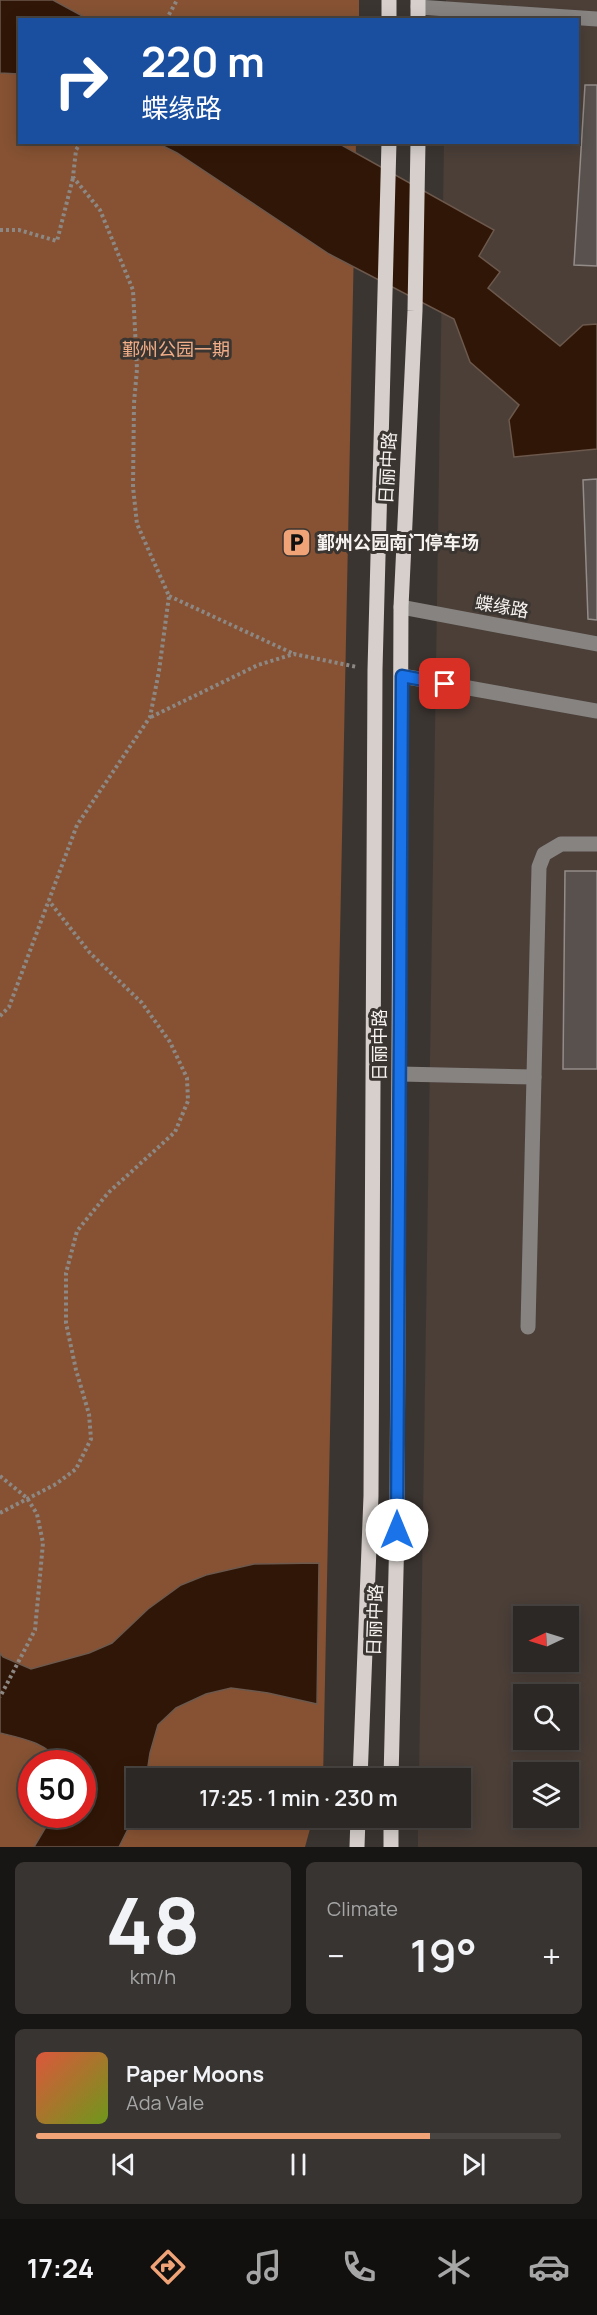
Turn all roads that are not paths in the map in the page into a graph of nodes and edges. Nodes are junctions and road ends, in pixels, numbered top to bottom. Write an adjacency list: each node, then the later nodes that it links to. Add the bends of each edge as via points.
1 (389, 0): 3 (main road)
2 (418, 9): 4 (street)
3 (389, 18)
4 (597, 19)
5 (389, 144): 15 (main road, 日丽中路, via 375,670 371,1484)
6 (418, 144): 7 (main road, 日丽中路, via 415,311)
7 (400, 607): 8 (street, 蝶缘路); 9 (main road, 日丽中路)
8 (597, 644)
9 (402, 676): 10 (street); 12 (main road, 日丽中路)
10 (597, 711)
11 (597, 844): 13 (street, via 561,844 544,854 539,867)
12 (400, 1074): 13 (street); 16 (main road, 日丽中路)
13 (534, 1077): 14 (street)
14 (528, 1327)
15 (360, 1768)
16 (391, 1768)
17 (358, 1828): 19 (main road)
18 (391, 1828): 20 (main road)
19 (357, 1847)
20 (391, 1847)

